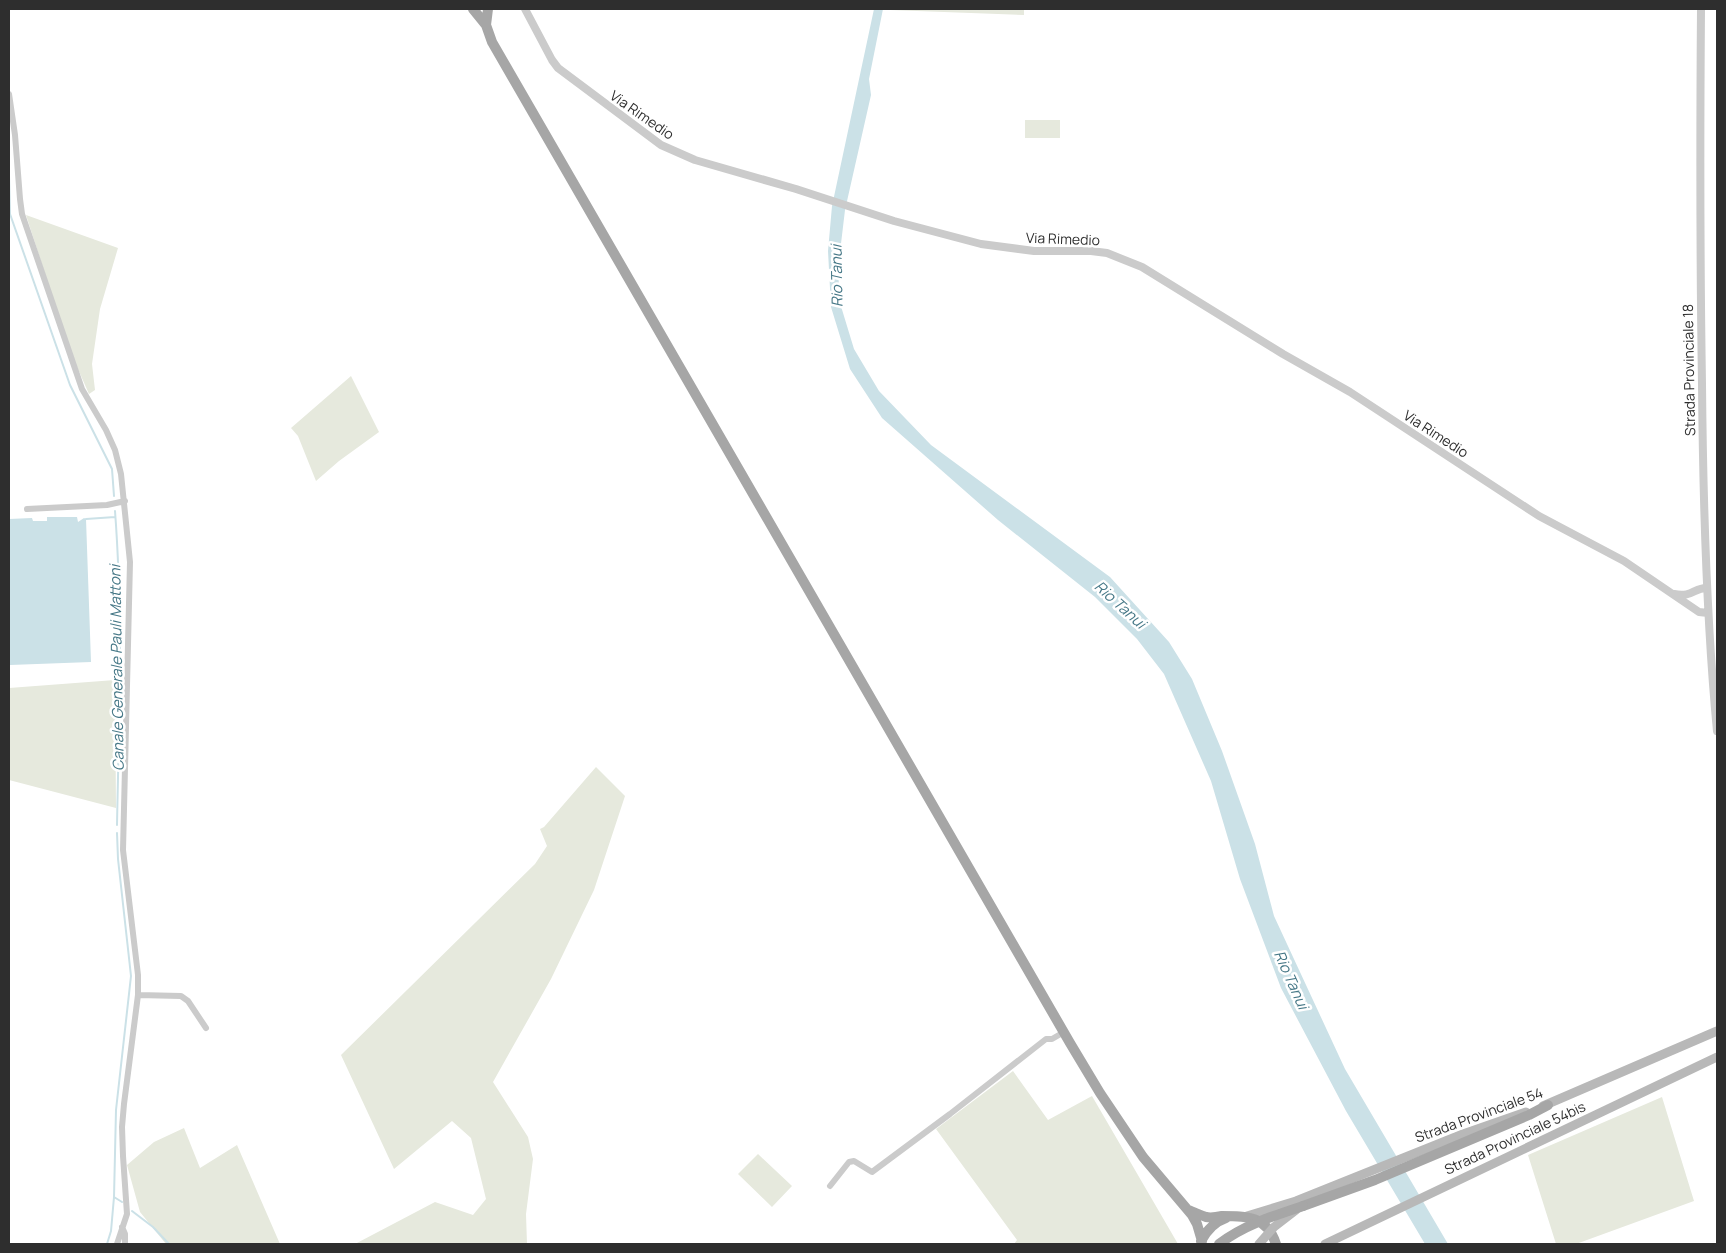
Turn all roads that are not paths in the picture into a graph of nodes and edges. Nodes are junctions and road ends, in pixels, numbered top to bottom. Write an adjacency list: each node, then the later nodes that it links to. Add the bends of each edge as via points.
1 (473, 9): 5 (main road)
2 (488, 9): 5 (main road)
3 (525, 9): 10 (street, Via Rimedio, via 558,68 661,146 695,160 928,231 981,244 1034,251 1107,253 1142,267 1350,392 1539,516 1624,561)
4 (1701, 9): 9 (street, Strada Provinciale 18, via 1699,197)
5 (486, 25): 15 (main road, via 492,42)
6 (9, 94): 7 (street, via 22,214 82,389 115,450)
7 (125, 501): 8 (street, via 107,505); 13 (street, via 130,562 123,850 137,957)
8 (27, 509)
9 (1707, 588): 10 (street, via 1690,595); 11 (street, Strada Provinciale 18)
10 (1671, 593): 11 (street, Via Rimedio, via 1700,612)
11 (1708, 613): 12 (street, Strada Provinciale 18)
12 (1717, 731)
13 (138, 995): 14 (street, via 182,996); 25 (street, via 124,1104 127,1214)
14 (206, 1028)
15 (1064, 1032): 20 (street, via 1052,1039 1046,1038 872,1172 854,1161 849,1162); 22 (main road, via 1143,1157)
16 (1717, 1032): 18 (main road, Strada Provinciale 54)
17 (1717, 1057): 32 (main road, Strada Provinciale 54bis)
18 (1548, 1105): 19 (main road, via 1529,1116)
19 (1430, 1152): 21 (main road, via 1375,1180); 24 (main road, Strada Provinciale 54)
20 (830, 1186)
21 (1303, 1206): 29 (main road, bridge, via 1251,1225); 30 (main road, bridge, via 1279,1223)
22 (1188, 1210): 23 (main road, via 1207,1217); 26 (main road, via 1197,1224)
23 (1232, 1216): 24 (main road); 26 (main road, via 1214,1224)
24 (1247, 1216): 31 (main road, via 1264,1225)
25 (122, 1227): 27 (street); 28 (street)
26 (1201, 1242)
27 (117, 1244)
28 (125, 1244)
29 (1219, 1244)
30 (1259, 1244)
31 (1276, 1244)
32 (1325, 1244)

